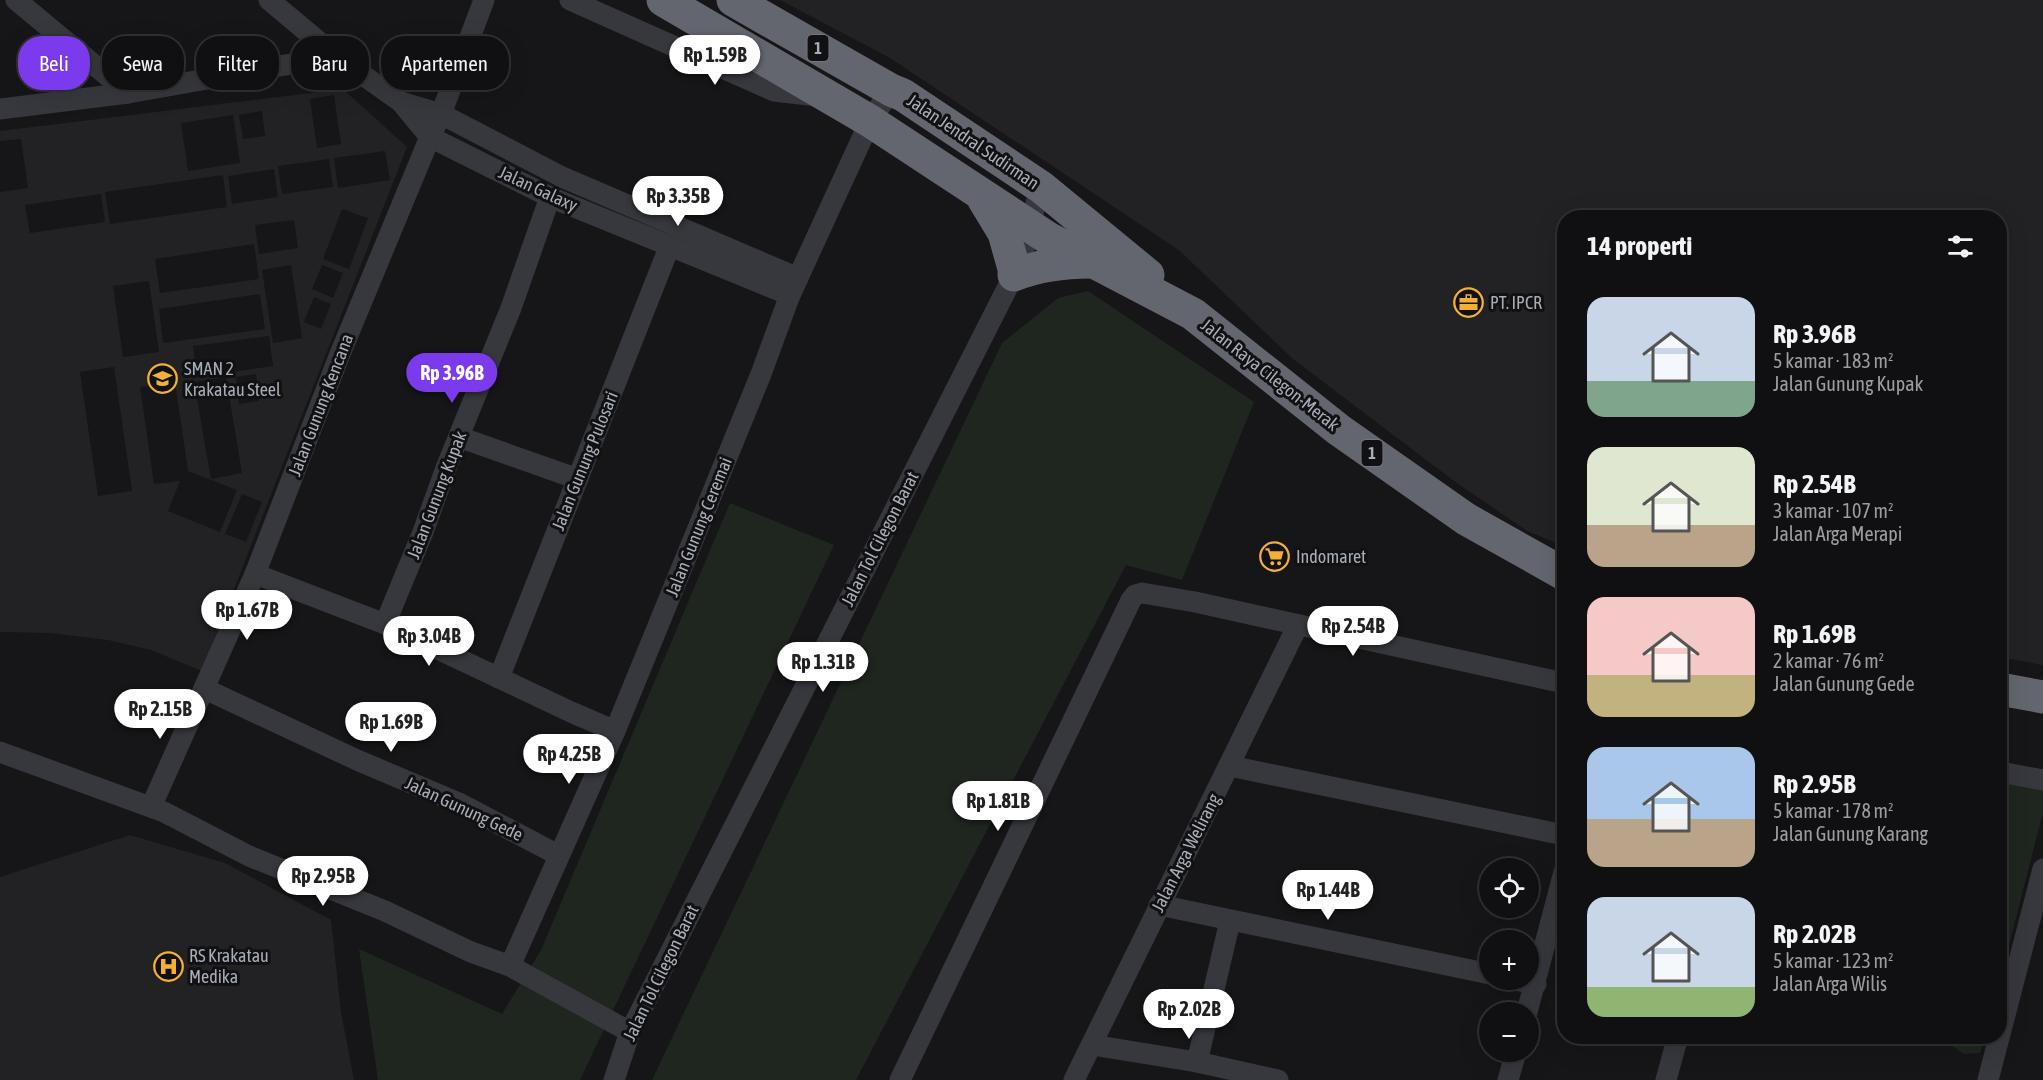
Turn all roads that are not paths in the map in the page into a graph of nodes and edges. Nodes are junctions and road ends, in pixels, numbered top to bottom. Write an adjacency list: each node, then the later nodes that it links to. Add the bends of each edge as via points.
1 (16, 0): 11 (street)
2 (268, 0): 7 (street, Jalan Galaxy)
3 (483, 0): 15 (street, Jalan Gunung Kencana)
4 (570, 0): 12 (street, via 774,91)
5 (663, 0): 12 (highway, 1)
6 (733, 0): 10 (highway, Jalan Jendral Sudirman / 1)
7 (312, 36)
8 (291, 64): 11 (street)
9 (369, 79): 13 (street, Jalan Galaxy)
10 (891, 90): 16 (street, Jalan Gunung Ceremai); 20 (highway, Jalan Jendral Sudirman / 1, via 903,94)
11 (128, 93): 14 (street)
12 (831, 98): 16 (highway, 1)
13 (401, 102): 15 (street, Jalan Galaxy); 17 (street, Jalan Galaxy)
14 (0, 109)
15 (441, 114): 17 (street, Jalan Gunung Kencana); 25 (street, Jalan Galaxy, via 562,177)
16 (870, 121): 18 (highway, 1); 25 (street, Jalan Gunung Ceremai)
17 (430, 137): 19 (street, Jalan Galaxy); 30 (street, Jalan Gunung Kencana)
18 (980, 194): 21 (highway, 1); 24 (highway, via 1004,233)
19 (550, 197): 22 (street, Jalan Galaxy); 27 (street, Jalan Gunung Kupak)
20 (1053, 197): 21 (street); 21 (street); 26 (highway, Jalan Jendral Sudirman / 1)
21 (1038, 232): 23 (highway, 1); 24 (street)
22 (670, 245): 25 (street, Jalan Galaxy); 28 (street, Jalan Gunung Pulosari)
23 (1091, 262): 24 (highway); 26 (highway, Jalan Raya Cilegon-Merak / 1)
24 (1017, 269): 55 (street, Jalan Tol Cilegon Barat)
25 (794, 286): 38 (street, Jalan Gunung Ceremai, via 762,374)
26 (1193, 314): 29 (highway, Jalan Raya Cilegon-Merak / 1, via 1340,430 1466,519)
27 (459, 437): 28 (street); 31 (street, Jalan Gunung Kupak)
28 (578, 479): 33 (street, Jalan Gunung Pulosari)
29 (1557, 570)
30 (255, 574): 31 (street); 35 (street, Jalan Gunung Kencana)
31 (385, 624): 33 (street)
32 (1298, 625): 34 (street); 40 (street, Jalan Arga Welirang); 62 (street, via 1142,592 1135,595)
33 (499, 678): 38 (street)
34 (1557, 681)
35 (205, 689): 43 (street, Jalan Gunung Kencana); 45 (street, Jalan Gunung Gede, via 461,804)
36 (2007, 690): 37 (highway)
37 (2043, 697)
38 (615, 731): 45 (street, Jalan Gunung Ceremai)
39 (0, 752): 43 (street)
40 (1230, 766): 44 (street); 48 (street, Jalan Arga Welirang)
41 (2007, 773): 42 (street)
42 (2043, 780)
43 (151, 807): 51 (street, via 249,856)
44 (1557, 834)
45 (558, 855): 51 (street, Jalan Gunung Ceremai)
46 (2043, 869): 49 (street)
47 (1557, 900): 53 (street)
48 (1159, 905): 50 (street); 58 (street, Jalan Arga Welirang)
49 (2037, 915): 54 (street)
50 (1230, 921): 52 (street); 59 (street)
51 (510, 966): 55 (street)
52 (1479, 972)
53 (1539, 972)
54 (2007, 1016)
55 (630, 1032): 61 (street, Jalan Tol Cilegon Barat)
56 (1676, 1044): 66 (street)
57 (1999, 1044): 67 (street)
58 (1092, 1045): 59 (street); 63 (street, Jalan Arga Welirang)
59 (1197, 1062): 64 (street)
60 (1513, 1062): 65 (street)
61 (614, 1080)
62 (900, 1080)
63 (1074, 1080)
64 (1278, 1080)
65 (1508, 1080)
66 (1666, 1080)
67 (1988, 1080)

